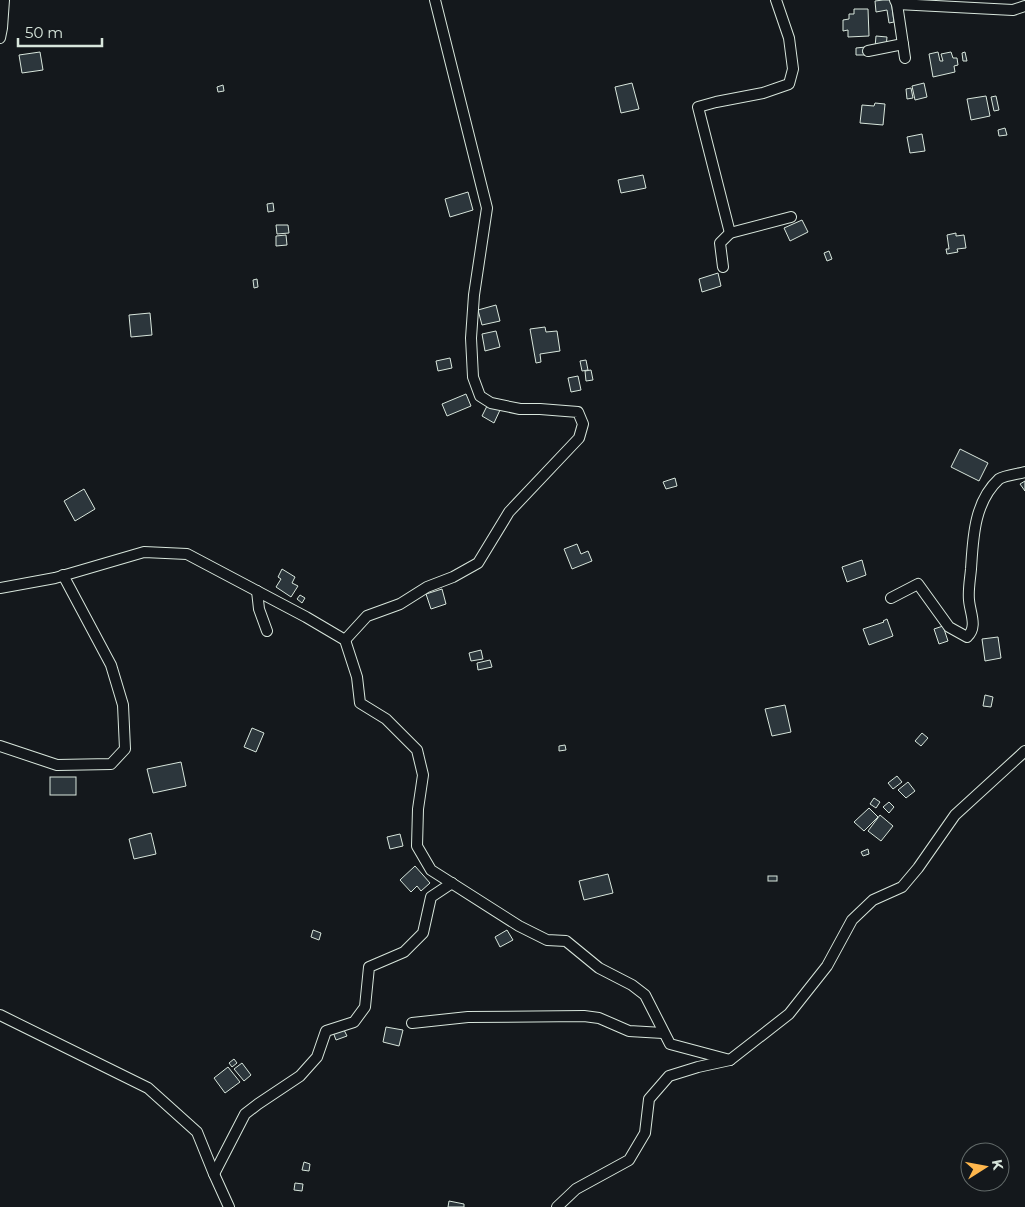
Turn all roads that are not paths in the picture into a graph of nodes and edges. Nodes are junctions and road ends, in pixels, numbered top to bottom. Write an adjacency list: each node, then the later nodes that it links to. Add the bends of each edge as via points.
1 (4, 0): 8 (street)
2 (427, 0): 7 (street)
3 (434, 0): 7 (street)
4 (776, 0): 13 (street, via 788,38 792,69 789,84 762,94 698,107)
5 (896, 2): 6 (street, via 1014,10); 9 (street)
6 (1025, 6)
7 (438, 15): 21 (street, via 487,208 474,295 472,338 476,387 480,396 491,403 520,409 578,412 583,424 579,438 509,512 478,563 400,604 367,616)
8 (0, 38)
9 (902, 44): 10 (street); 11 (street)
10 (868, 51)
11 (905, 58)
12 (791, 217): 13 (street)
13 (730, 233): 14 (street, via 720,243)
14 (723, 267)
15 (1025, 472): 19 (street, via 1000,478 980,507 973,539 969,600 973,626 967,637 949,627 918,584)
16 (63, 576): 17 (street); 18 (street, via 144,552 187,554); 22 (street, via 111,665 124,705 125,749 111,764 57,765)
17 (0, 588)
18 (256, 591): 20 (street); 21 (street)
19 (891, 598)
20 (267, 631)
21 (345, 640): 24 (street, via 357,676 360,703 386,719 417,750 423,775 417,846 431,870)
22 (0, 746)
23 (1025, 751): 28 (street, via 955,815 902,887 873,900 852,920 827,966 789,1014)
24 (452, 883): 27 (street, via 519,926 547,940 566,941 599,968 632,985 645,995); 29 (street, via 431,897 423,933 404,952 370,967 365,1007 354,1022 326,1031 317,1057 300,1076 245,1114)
25 (0, 1015): 29 (street, via 148,1088 198,1132)
26 (412, 1023): 27 (street, via 468,1017 584,1016 599,1018 629,1031)
27 (663, 1034): 28 (street, via 670,1044)
28 (730, 1060): 31 (street, via 669,1076 649,1099 645,1133 629,1160 576,1188)
29 (214, 1174): 30 (street)
30 (229, 1207)
31 (557, 1207)

